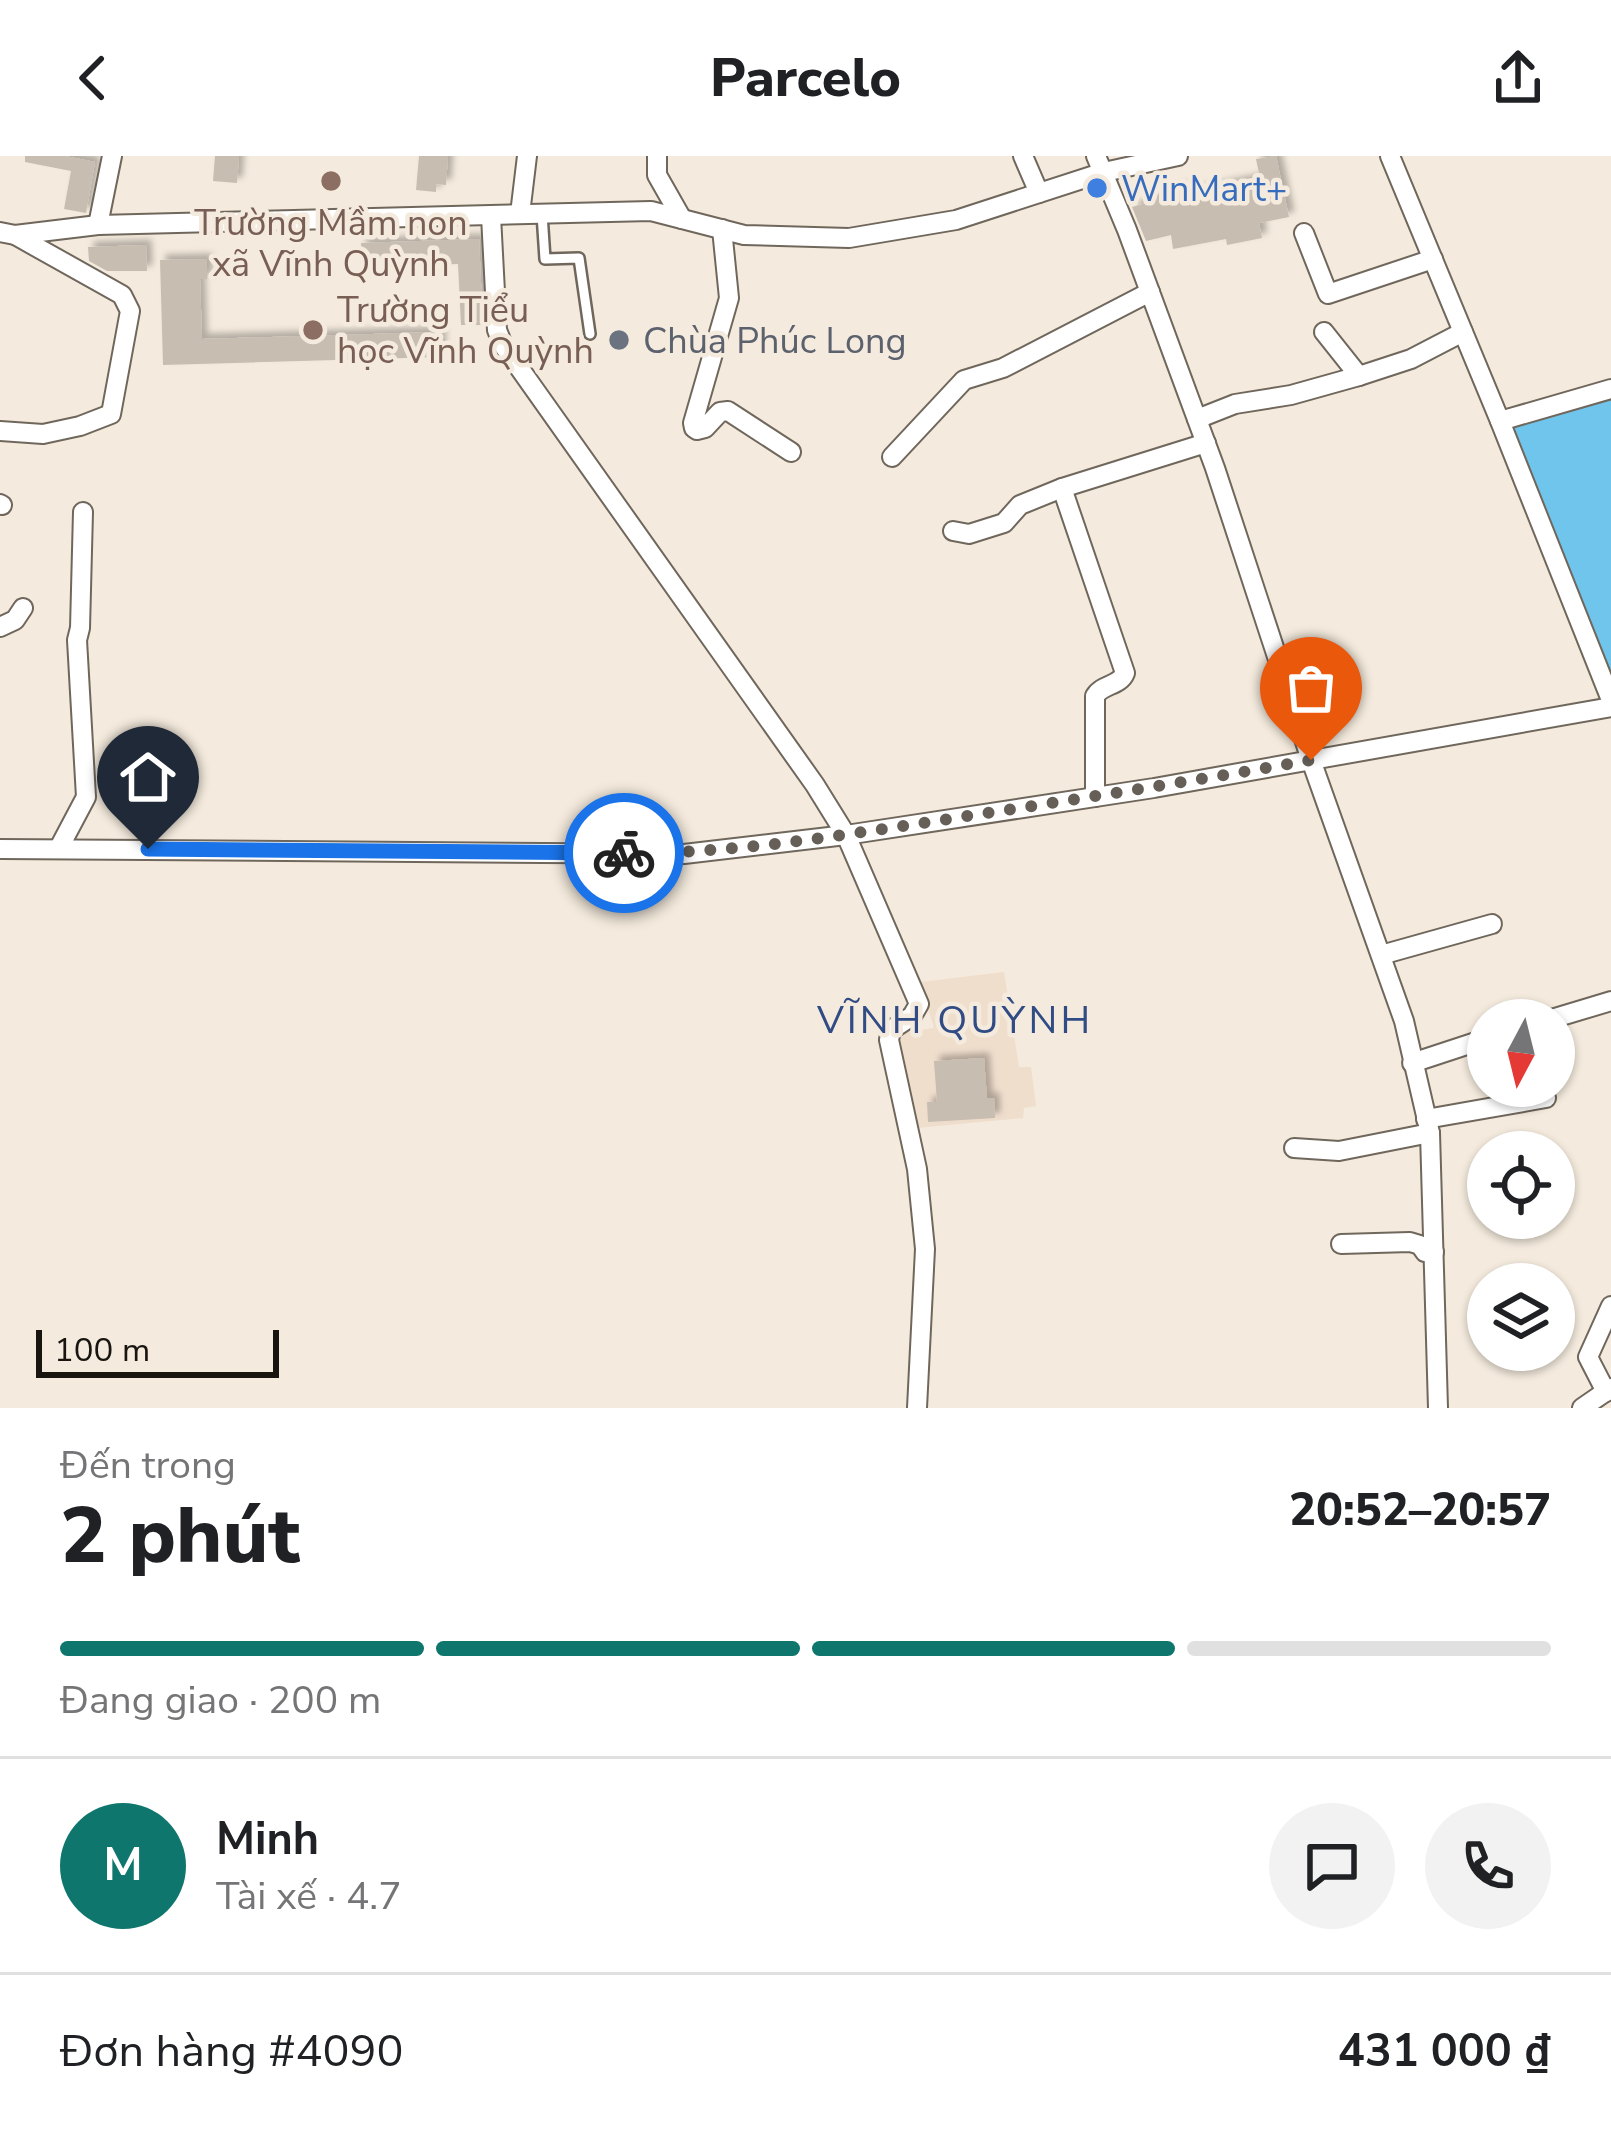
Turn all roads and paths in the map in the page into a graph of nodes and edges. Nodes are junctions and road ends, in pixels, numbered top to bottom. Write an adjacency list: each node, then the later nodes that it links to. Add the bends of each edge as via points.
1 (112, 156): 13 (street)
2 (527, 156): 9 (street)
3 (657, 156): 12 (street, via 657,175)
4 (1023, 156): 8 (street)
5 (1178, 156): 7 (street)
6 (1390, 156): 17 (street)
7 (1100, 164): 8 (street); 18 (street)
8 (1039, 193): 14 (street, via 956,220 849,238)
9 (520, 214): 10 (street); 11 (street)
10 (542, 214): 12 (street, via 651,211); 21 (lane, via 545,259 579,258)
11 (491, 216): 13 (street); 38 (street, via 502,345)
12 (682, 219): 14 (street)
13 (98, 225): 16 (street)
14 (722, 229): 28 (street, via 729,298 694,428 728,411)
15 (1304, 233): 17 (street, via 1328,294)
16 (7, 234): 26 (street, via 122,295 130,311 111,414 43,434)
17 (1433, 260): 20 (street)
18 (1150, 292): 24 (street); 29 (street, via 964,380)
19 (1324, 332): 22 (street)
20 (1463, 332): 22 (street); 25 (street)
21 (590, 334)
22 (1359, 376): 24 (street)
23 (1611, 389): 25 (street)
24 (1196, 419): 27 (street)
25 (1500, 421): 35 (street)
26 (0, 431)
27 (1205, 443): 30 (street); 36 (street)
28 (791, 452)
29 (892, 457)
30 (1062, 488): 32 (street, via 1020,506 1004,523); 37 (street, via 1125,673 1095,696)
31 (83, 512): 39 (street, via 77,640 86,797)
32 (953, 531)
33 (22, 608): 34 (street)
34 (0, 627)
35 (1611, 704): 36 (street)
36 (1311, 760): 37 (street); 42 (street)
37 (1095, 797): 38 (street)
38 (846, 835): 39 (street, via 684,854); 54 (street, via 919,1004 889,1040 925,1249)
39 (59, 848): 40 (street)
40 (0, 849)
41 (1492, 924): 42 (street)
42 (1381, 956): 46 (street)
43 (1611, 1001): 44 (street)
44 (1575, 1012)
45 (1467, 1045): 46 (street)
46 (1412, 1063): 48 (street)
47 (1508, 1107): 48 (street)
48 (1428, 1126): 49 (street, via 1339,1151); 51 (street)
49 (1294, 1148)
50 (1341, 1244): 51 (street, via 1410,1242)
51 (1434, 1252): 55 (street)
52 (1611, 1306): 53 (street, via 1588,1358)
53 (1608, 1390): 56 (street)
54 (917, 1408)
55 (1438, 1408)
56 (1582, 1408)

